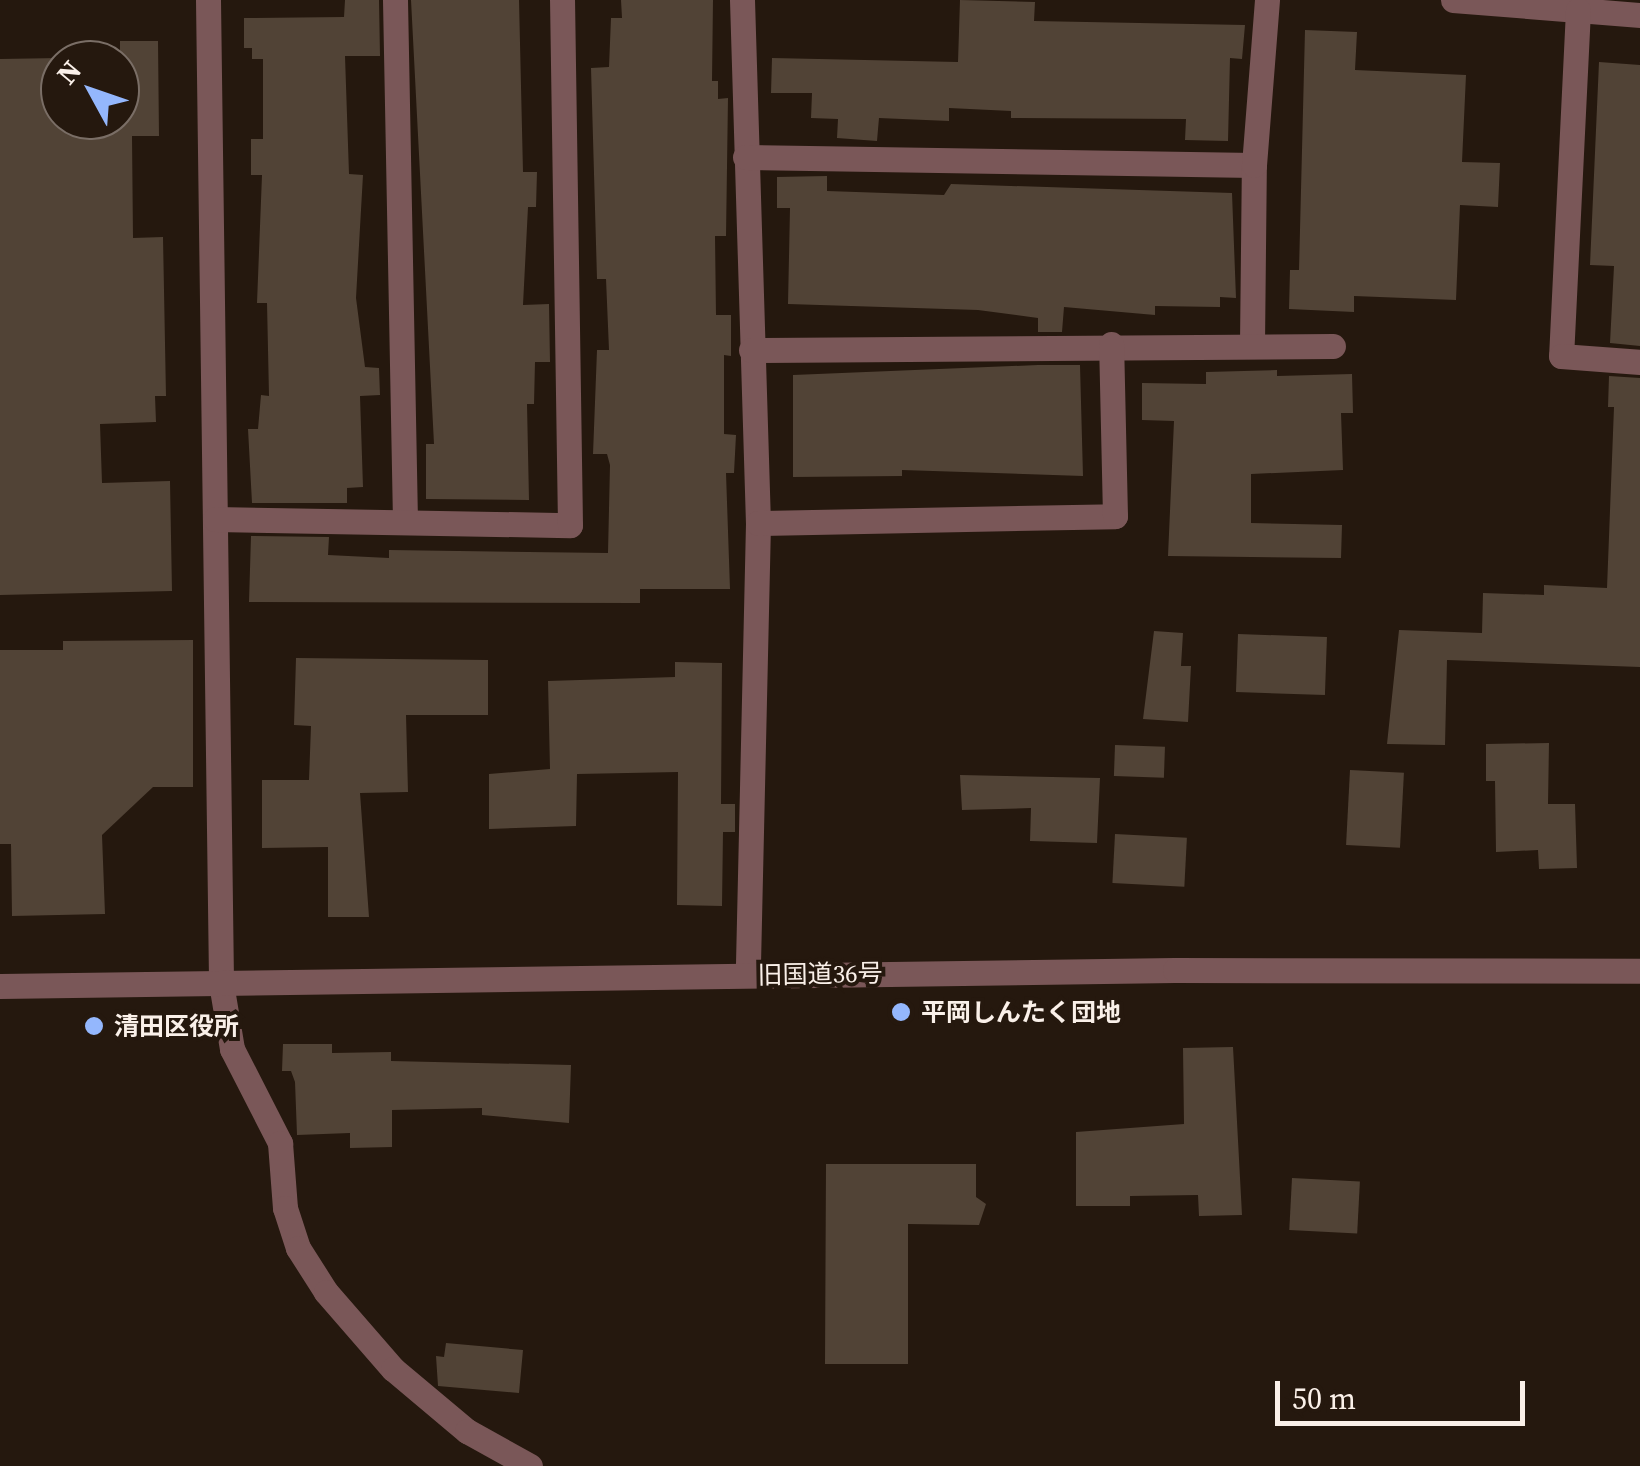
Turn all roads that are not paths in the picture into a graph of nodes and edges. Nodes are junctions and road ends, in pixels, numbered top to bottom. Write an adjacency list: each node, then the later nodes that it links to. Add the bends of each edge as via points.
1 (208, 0): 16 (street)
2 (395, 0): 17 (street)
3 (562, 0): 17 (street, via 570,524)
4 (742, 0): 9 (street)
5 (1267, 0): 10 (street)
6 (1453, 0): 7 (street)
7 (1578, 10): 8 (street); 15 (street, via 1561,356)
8 (1640, 15)
9 (745, 157): 10 (street); 14 (street)
10 (1254, 164): 12 (street)
11 (1111, 344): 12 (street); 14 (street); 18 (street, via 1115,516)
12 (1252, 344): 13 (street)
13 (1333, 346)
14 (751, 350): 18 (street)
15 (1640, 362)
16 (214, 520): 17 (street); 21 (street)
17 (404, 522)
18 (758, 523): 20 (street)
19 (1640, 971): 20 (street, 旧国道36号)
20 (748, 975): 21 (street, 旧国道36号)
21 (221, 984): 22 (street, 旧国道36号); 23 (street, via 232,1049 280,1143 285,1208 298,1248 326,1292 394,1370 467,1430)
22 (0, 986)
23 (530, 1466)

